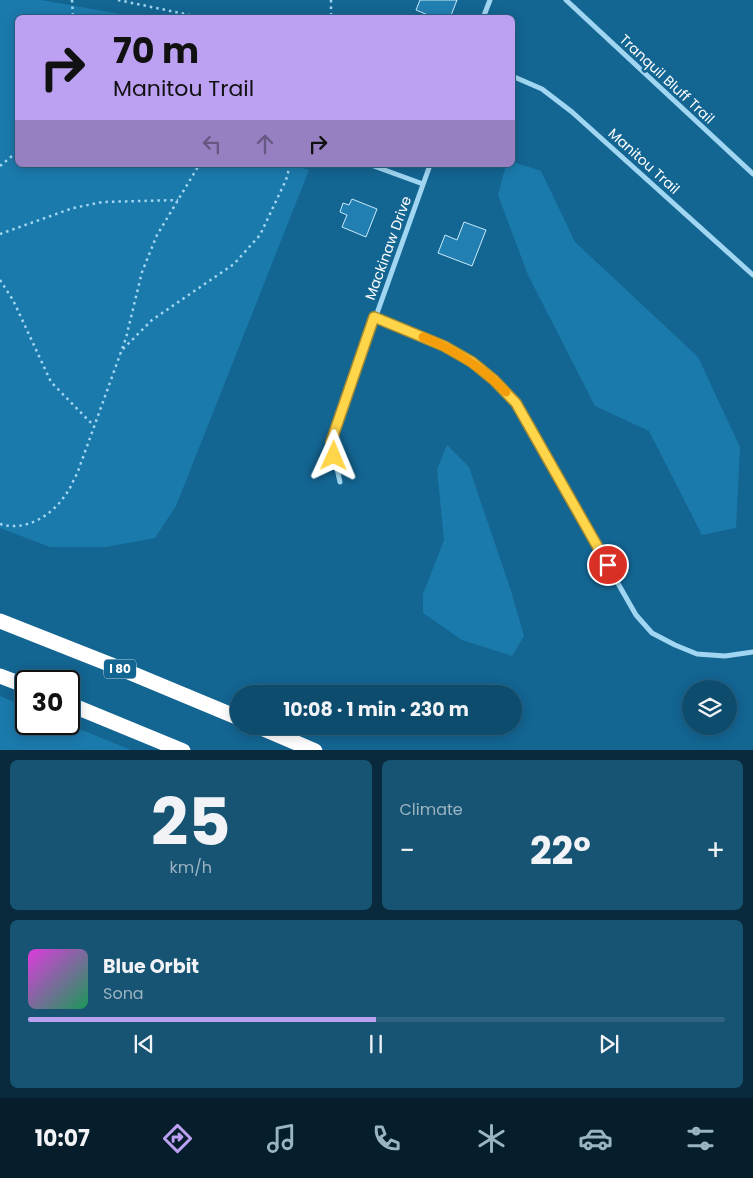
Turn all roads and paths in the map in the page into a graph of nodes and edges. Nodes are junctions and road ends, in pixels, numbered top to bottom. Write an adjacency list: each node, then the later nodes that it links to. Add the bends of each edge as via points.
1 (72, 0): 6 (path)
2 (118, 0): 7 (path)
3 (331, 0): 8 (path)
4 (490, 0): 9 (street)
5 (566, 0): 17 (street, Tranquil Bluff Trail)
6 (74, 15)
7 (190, 15)
8 (331, 15)
9 (484, 15)
10 (515, 77): 21 (street, Manitou Trail, via 542,89 572,112)
11 (15, 154): 12 (path)
12 (0, 166)
13 (198, 167): 19 (path)
14 (289, 167): 24 (path, via 260,235 234,264 152,320)
15 (376, 167): 18 (street)
16 (429, 167): 18 (street, Mackinaw Drive)
17 (753, 174)
18 (423, 184): 23 (street, Mackinaw Drive)
19 (178, 200): 20 (path, via 103,202 73,208); 24 (path, via 157,235 142,272)
20 (0, 234)
21 (753, 275)
22 (0, 280): 25 (path, via 13,300 51,382)
23 (374, 317): 26 (street, Mackinaw Drive, via 331,442); 29 (street, via 444,346 472,362 516,403 636,615 652,633 697,654 725,656)
24 (122, 350): 25 (path)
25 (94, 427): 27 (path, via 77,474 66,495 49,514 22,527)
26 (340, 482)
27 (0, 524)
28 (0, 622): 33 (highway, I 80)
29 (753, 652)
30 (0, 676): 31 (highway)
31 (15, 682)
32 (80, 708): 35 (highway)
33 (230, 714)
34 (279, 735): 36 (highway)
35 (183, 750)
36 (315, 750)

